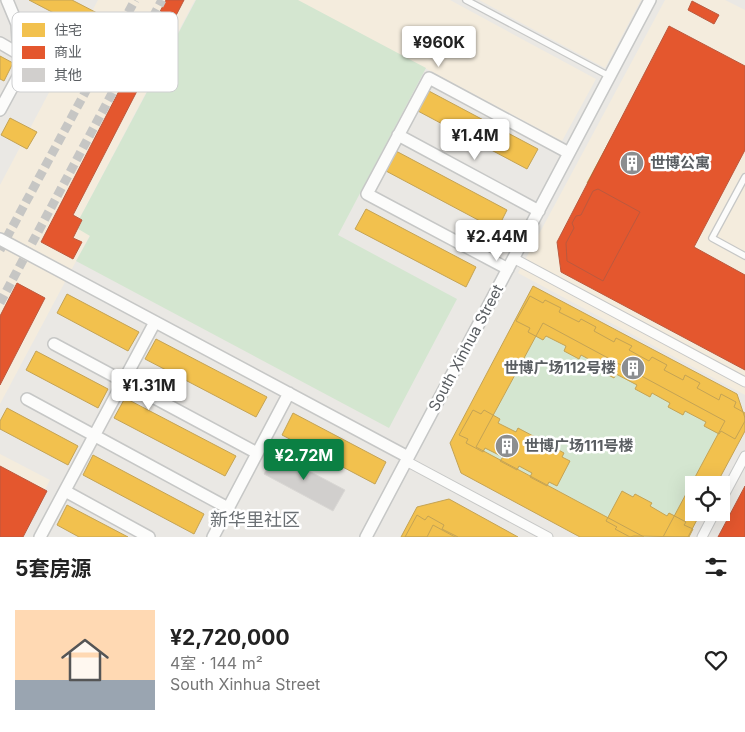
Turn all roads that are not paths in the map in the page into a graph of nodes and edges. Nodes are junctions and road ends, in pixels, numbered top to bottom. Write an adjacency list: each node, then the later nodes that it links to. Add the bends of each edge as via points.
1 (7, 0): 4 (street)
2 (466, 0): 7 (lane)
3 (650, 0): 7 (street, South Xinhua Street)
4 (12, 12)
5 (0, 43): 6 (street)
6 (12, 50)
7 (610, 76): 11 (street, South Xinhua Street)
8 (12, 87): 9 (street)
9 (0, 109)
10 (398, 135): 11 (street, via 429,78); 13 (street); 17 (street, via 367,194)
11 (569, 153): 13 (street, South Xinhua Street)
12 (745, 177): 15 (lane, via 712,238)
13 (539, 210): 16 (street, South Xinhua Street)
14 (0, 239): 18 (street)
15 (745, 256)
16 (514, 258): 17 (street, South Xinhua Street); 21 (street)
17 (508, 269): 27 (street, South Xinhua Street)
18 (155, 322): 20 (street); 22 (street)
19 (54, 344): 20 (street)
20 (123, 382): 24 (street); 25 (street)
21 (745, 382)
22 (288, 394): 25 (street); 27 (street)
23 (27, 399): 24 (street)
24 (94, 435): 29 (street); 30 (street)
25 (257, 453): 30 (street)
26 (745, 456): 28 (street)
27 (407, 459): 35 (street, South Xinhua Street); 36 (street)
28 (730, 484)
29 (65, 491): 32 (street); 33 (street)
30 (228, 508): 34 (street)
31 (710, 521): 37 (street)
32 (40, 537)
33 (149, 537)
34 (213, 537)
35 (366, 537)
36 (548, 537)
37 (702, 537)

